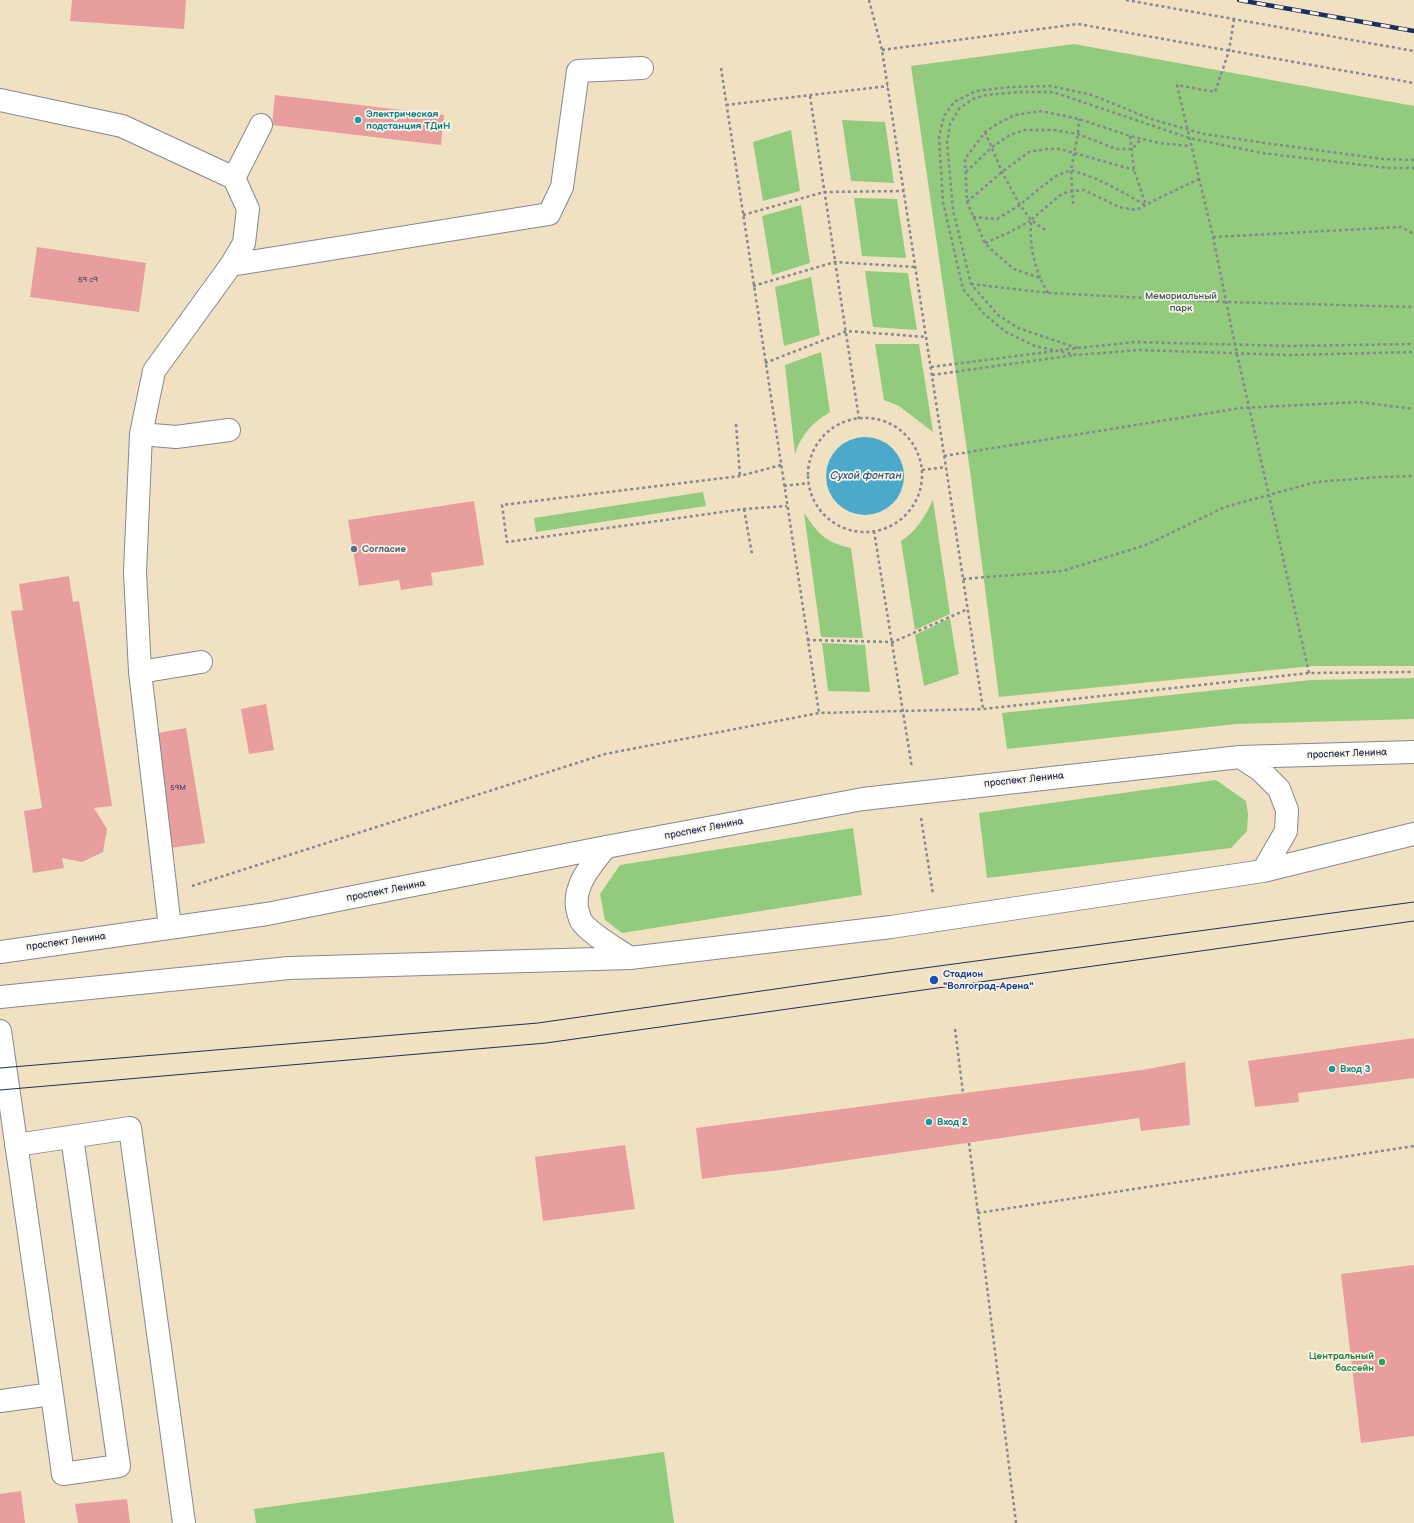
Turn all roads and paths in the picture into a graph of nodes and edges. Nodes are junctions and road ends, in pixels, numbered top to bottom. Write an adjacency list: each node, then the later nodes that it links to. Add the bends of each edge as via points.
1 (869, 0): 4 (path)
2 (1126, 0): 3 (path)
3 (1234, 19): 5 (path); 6 (path)
4 (882, 50): 5 (path, via 1078,24); 10 (path)
5 (1229, 51): 9 (path); 16 (path, via 1215,92 1177,86)
6 (1414, 51)
7 (642, 68): 49 (main road, via 578,71 562,187 549,214)
8 (720, 68): 13 (path)
9 (1414, 83)
10 (888, 86): 11 (path); 35 (path)
11 (810, 96): 13 (path); 36 (path)
12 (0, 100): 32 (main road, via 122,126)
13 (726, 105): 41 (path)
14 (1079, 119): 17 (path, via 1040,111 1015,115); 18 (path); 19 (path)
15 (261, 125): 32 (main road)
16 (1187, 129): 20 (path); 26 (path, via 1265,144 1383,159); 62 (path, via 1151,119 1092,95 1051,86 976,91 954,102 944,116 939,137 943,202 963,289 985,315 1006,332 1035,346)
17 (985, 132): 23 (path); 31 (path, via 965,159)
18 (1078, 134): 23 (path, via 1054,130 1025,130 1010,135); 24 (path, via 1116,149); 25 (path)
19 (1130, 136): 21 (path); 24 (path)
20 (1189, 138): 22 (path); 27 (path, via 1262,153 1388,168); 52 (path, via 1053,92 1020,92 986,95 973,99 959,109 950,124 947,143 953,210)
21 (1141, 139): 22 (path); 24 (path)
22 (1190, 146): 33 (path)
23 (992, 147): 30 (path); 31 (path)
24 (1132, 149): 29 (path)
25 (1075, 153): 28 (path); 29 (path); 30 (path, via 1060,149 1029,152)
26 (1414, 160)
27 (1414, 168)
28 (1071, 170): 34 (path); 39 (path, via 1056,176); 40 (path, via 1125,193)
29 (1134, 170): 40 (path)
30 (1002, 172): 37 (path); 39 (path)
31 (966, 173): 37 (path)
32 (234, 178): 49 (main road, via 248,209 244,243)
33 (1199, 179): 40 (path); 46 (path)
34 (1073, 190): 38 (path); 40 (path, via 1084,190 1119,207 1136,210); 43 (path, via 1059,196)
35 (904, 191): 36 (path); 50 (path)
36 (824, 192): 41 (path); 48 (path)
37 (967, 202): 42 (path)
38 (1073, 204)
39 (1020, 205): 42 (path, via 997,219); 43 (path)
40 (1146, 206)
41 (742, 215): 53 (path)
42 (973, 217): 47 (path)
43 (1031, 220): 44 (path); 47 (path); 51 (path, via 1032,257)
44 (1045, 230)
45 (1414, 234): 46 (path, via 1402,227)
46 (1213, 237): 55 (path)
47 (985, 243): 51 (path, via 1014,269)
48 (835, 262): 50 (path); 53 (path); 57 (path)
49 (231, 266): 74 (main road, via 154,371)
50 (915, 267): 58 (path)
51 (1040, 278): 54 (path)
52 (971, 284): 54 (path); 61 (path, via 998,315 1018,328)
53 (753, 286): 66 (path)
54 (1049, 293): 55 (path)
55 (1227, 302): 56 (path); 60 (path)
56 (1414, 308)
57 (847, 331): 58 (path); 66 (path); 71 (path)
58 (926, 337): 67 (path)
59 (1414, 344): 60 (path)
60 (1235, 345): 61 (path, via 1134,342); 64 (path)
61 (1077, 348): 62 (path)
62 (1057, 350): 65 (path); 67 (path)
63 (1414, 352): 64 (path, via 1290,355)
64 (1238, 353): 65 (path, via 1139,350); 69 (path)
65 (1077, 355): 68 (path)
66 (765, 363): 76 (path)
67 (931, 367): 68 (path)
68 (932, 375): 75 (path)
69 (1250, 408): 70 (path, via 1359,402); 75 (path); 83 (path)
70 (1414, 409)
71 (859, 419): 78 (path, via 868,418 888,423 904,434 916,450); 81 (path, via 848,420 830,429 816,444 809,463)
72 (736, 424): 79 (path)
73 (229, 430): 74 (main road, via 176,437)
74 (141, 434): 93 (main road, via 135,572)
75 (944, 456): 77 (path)
76 (781, 465): 79 (path); 82 (path)
77 (946, 467): 78 (path); 88 (path)
78 (922, 470): 86 (path, via 915,503 891,526)
79 (740, 476): 85 (path, via 502,504 507,542)
80 (1414, 476): 83 (path, via 1316,482)
81 (808, 483): 82 (path); 86 (path, via 816,504 831,521 852,531)
82 (784, 486): 84 (path)
83 (1269, 494): 88 (path, via 1225,507 1146,545 1062,570); 95 (path)
84 (787, 506): 85 (path); 90 (path)
85 (744, 509): 87 (path)
86 (874, 531): 91 (path)
87 (752, 554)
88 (963, 579): 89 (path)
89 (968, 609): 91 (path); 96 (path)
90 (807, 640): 91 (path); 98 (path)
91 (893, 642): 97 (path)
92 (201, 662): 93 (main road)
93 (140, 672): 105 (main road)
94 (1414, 672): 95 (path)
95 (1309, 673): 96 (path)
96 (983, 709): 97 (path)
97 (902, 711): 98 (path); 101 (path)
98 (820, 713): 105 (path, via 605,754)
99 (1414, 752): 100 (main road, проспект Ленина)
100 (1240, 756): 101 (main road, проспект Ленина); 104 (main road, via 1260,770 1279,789 1287,810 1286,831)
101 (917, 792): 103 (main road, проспект Ленина, via 863,799); 106 (path)
102 (1414, 834): 104 (main road)
103 (606, 847): 107 (main road, проспект Ленина, via 267,914); 109 (main road, via 580,883 576,904 581,921 600,938)
104 (1263, 871): 106 (main road)
105 (166, 894): 107 (main road)
106 (937, 921): 109 (main road)
107 (170, 927): 108 (main road, проспект Ленина)
108 (0, 952)
109 (630, 958): 110 (main road, via 289,968)
110 (0, 997)
111 (954, 1029): 113 (path)
112 (0, 1031): 114 (main road)
113 (963, 1093)
114 (10, 1135): 115 (main road); 119 (main road)
115 (72, 1137): 119 (main road, via 119,1466 63,1474); 121 (main road, via 130,1128)
116 (970, 1143): 118 (path)
117 (1414, 1146): 118 (path)
118 (978, 1213): 122 (path)
119 (52, 1394): 120 (main road)
120 (0, 1401)
121 (184, 1523)
122 (1016, 1523)

